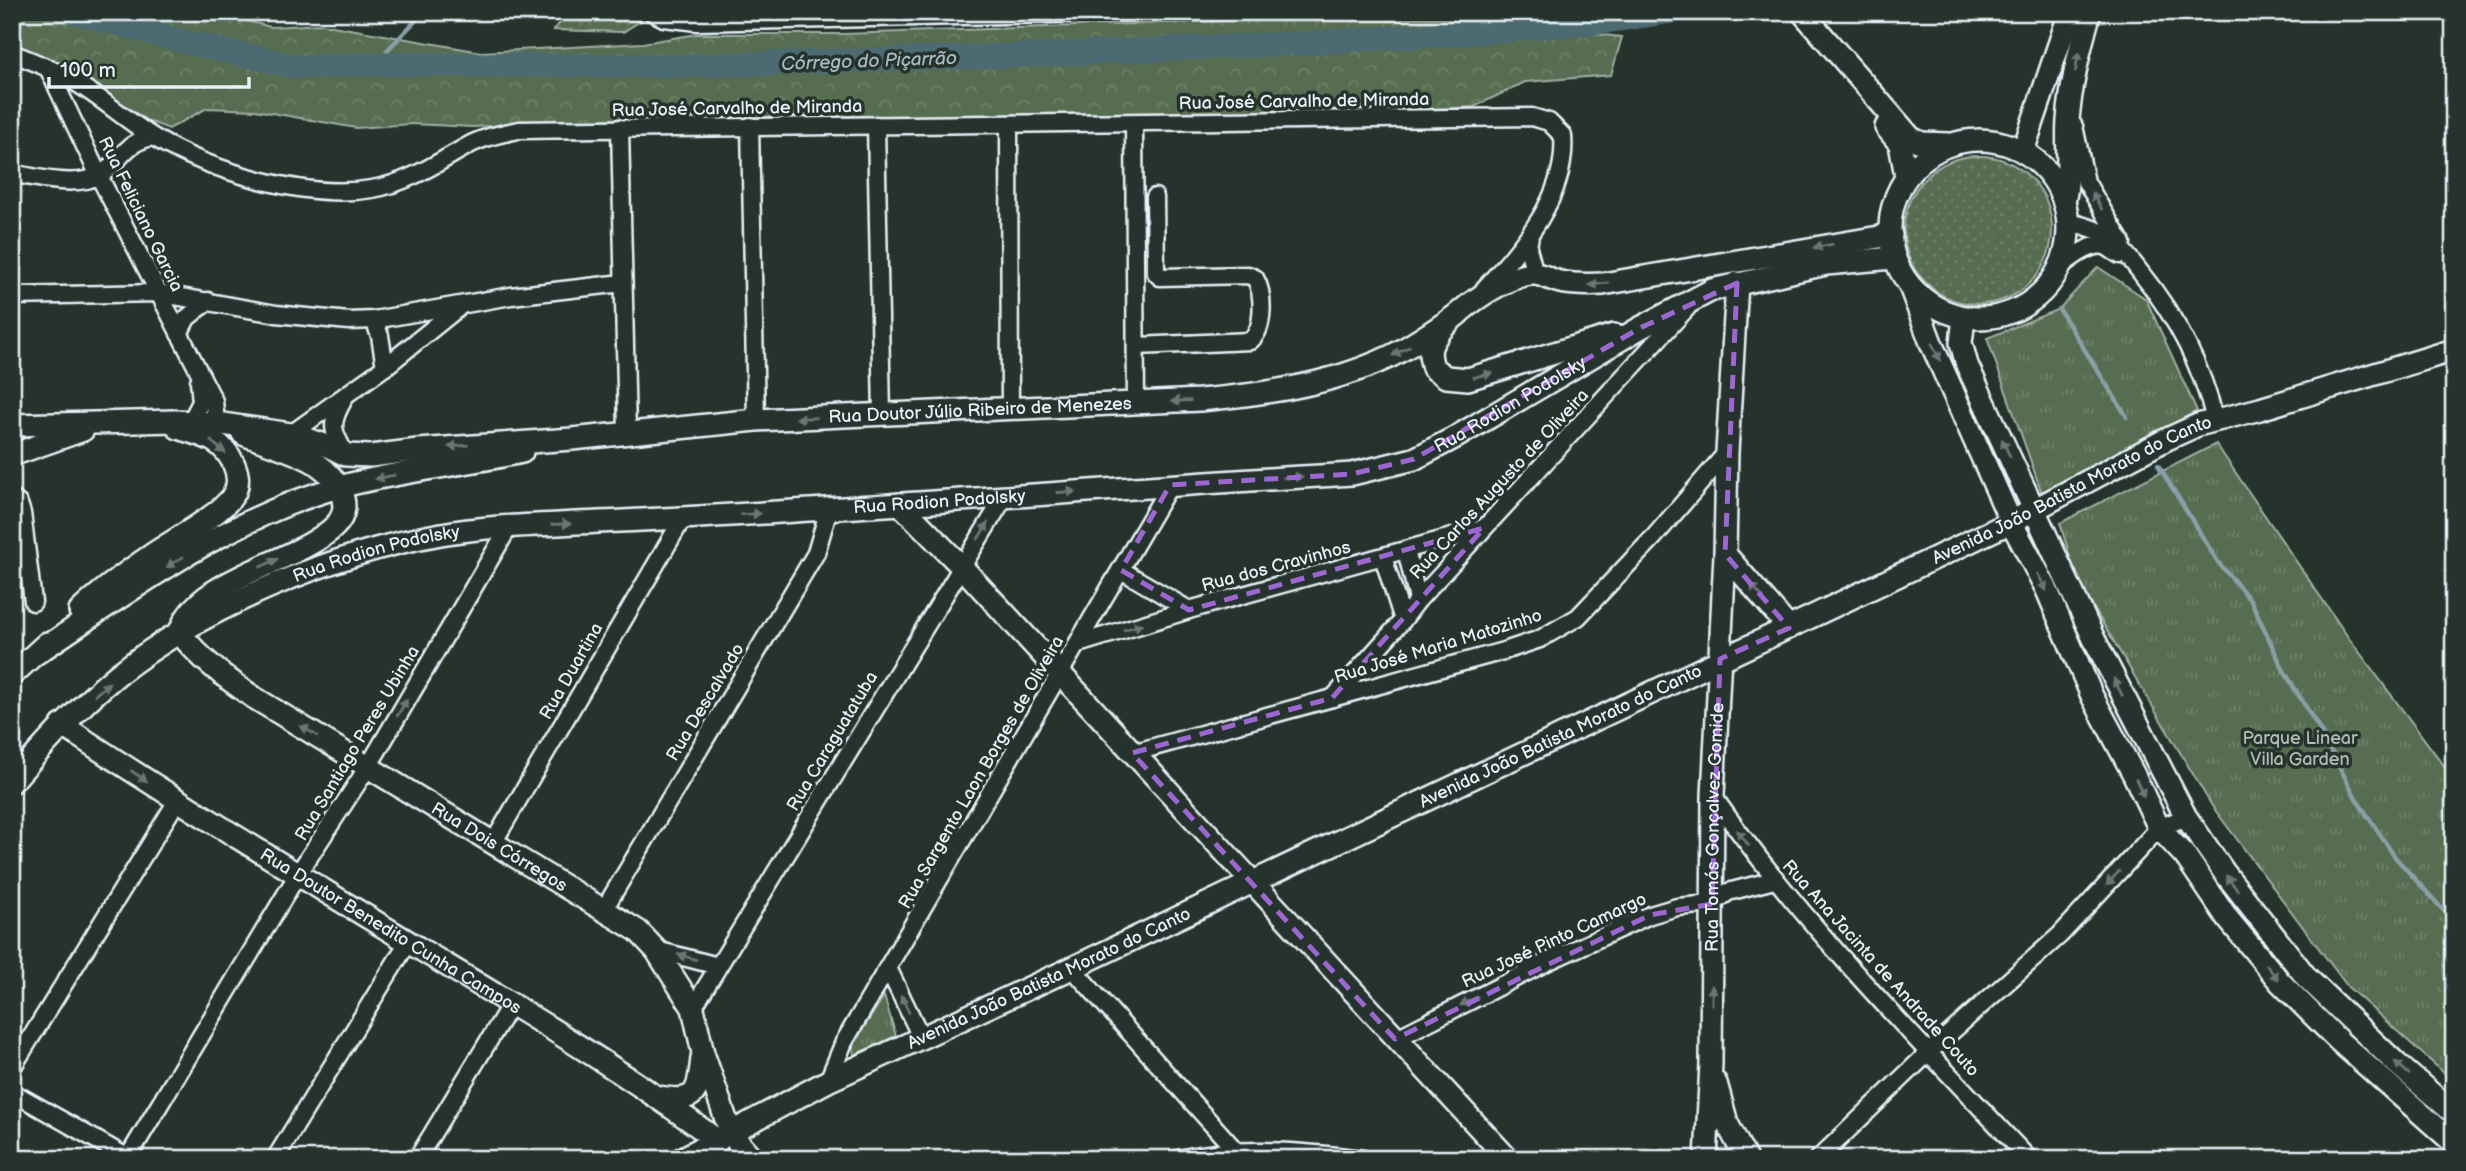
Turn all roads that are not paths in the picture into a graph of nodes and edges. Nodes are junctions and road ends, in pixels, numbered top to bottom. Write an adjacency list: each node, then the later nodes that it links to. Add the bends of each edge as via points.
1 (652, 12): 2 (street, via 697,22)
2 (1134, 12)
3 (1790, 12): 21 (street, via 1900,144)
4 (1802, 12): 17 (street, via 1911,138)
5 (2070, 12): 18 (street)
6 (2090, 12): 9 (street, one-way to 6)
7 (12, 53): 8 (street, Rua José Carvalho de Miranda)
8 (50, 70): 16 (street, Rua José Carvalho de Miranda, via 69,78); 20 (street, Rua Feliciano Garcia)
9 (2070, 106): 23 (street); 27 (street, one-way to 9, via 2086,183)
10 (1508, 117): 11 (street, Rua José Carvalho de Miranda); 24 (street, Rua Doutor Júlio Ribeiro de Menezes, via 1549,122 1563,136 1560,179)
11 (1134, 123): 13 (street, Rua José Carvalho de Miranda); 43 (street)
12 (876, 125): 13 (street, Rua José Carvalho de Miranda); 14 (street, Rua José Carvalho de Miranda); 50 (street)
13 (1009, 125): 49 (street)
14 (750, 126): 15 (street, Rua José Carvalho de Miranda); 51 (street)
15 (620, 128): 16 (street, Rua José Carvalho de Miranda, via 519,130 492,135 404,179 349,191 269,182 232,172 194,159); 30 (street)
16 (153, 137): 20 (street, via 136,142)
17 (1951, 144): 18 (street, via 2000,142); 21 (street, via 1926,156)
18 (2023, 151): 23 (street, via 2051,176 2061,191)
19 (12, 173): 20 (street, via 63,181)
20 (99, 176): 33 (street, Rua Feliciano Garcia)
21 (1906, 176): 25 (street, via 1889,218)
22 (1155, 197): 43 (street, via 1156,273 1160,277 1255,278 1260,291 1260,327 1250,341)
23 (2066, 213): 27 (street, via 2108,237); 28 (street, via 2069,237)
24 (1530, 235): 29 (street, via 1528,248); 38 (street, Rua Doutor Júlio Ribeiro de Menezes)
25 (1891, 235): 26 (street); 29 (street, one-way to 29, via 1603,284 1579,286)
26 (1893, 258): 31 (street, Rua Rodion Podolsky, via 1826,264); 32 (street)
27 (2131, 261): 28 (street, via 2104,246); 52 (street, via 2172,316 2197,362)
28 (2061, 266): 39 (street, via 2045,290 2022,309 1994,318)
29 (1535, 274): 38 (street, via 1502,284)
30 (623, 283): 37 (street); 58 (street)
31 (1737, 283): 35 (street, Rua Rodion Podolsky); 61 (street, Rua Tomás Gonçalvez Gomide)
32 (1911, 289): 39 (street, via 1935,308); 72 (street, one-way to 72)
33 (158, 293): 34 (street); 36 (street); 42 (street, Rua Feliciano Garcia)
34 (12, 296)
35 (1696, 298): 41 (street, Rua Rodion Podolsky); 74 (street, Rua Carlos Augusto de Oliveira)
36 (208, 301): 40 (street, via 276,314); 42 (street, via 187,318)
37 (460, 307): 40 (street); 45 (street)
38 (1458, 314): 41 (street, one-way to 41, via 1431,346 1433,368 1446,377 1468,379 1492,373); 48 (street, Rua Doutor Júlio Ribeiro de Menezes, one-way to 48, via 1387,358 1316,382 1265,394)
39 (1964, 318): 70 (street, one-way to 39, via 1964,356)
40 (374, 320): 45 (street)
41 (1640, 328): 64 (street, Rua Rodion Podolsky, one-way to 41, via 1352,474 1414,458)
42 (179, 334): 46 (street, Rua Feliciano Garcia)
43 (1137, 346): 48 (street)
44 (2454, 350): 52 (street, Avenida João Batista Morato do Canto)
45 (385, 367): 47 (street)
46 (199, 375): 53 (street, Rua Feliciano Garcia, via 201,402); 56 (street, Rua Feliciano Garcia, via 214,401)
47 (345, 397): 59 (street); 63 (street, via 333,431)
48 (1136, 402): 49 (street, Rua Doutor Júlio Ribeiro de Menezes)
49 (1010, 409): 50 (street, Rua Doutor Júlio Ribeiro de Menezes)
50 (882, 415): 51 (street, Rua Doutor Júlio Ribeiro de Menezes, one-way to 51)
51 (756, 420): 58 (street, Rua Doutor Júlio Ribeiro de Menezes)
52 (2215, 420): 70 (street, Avenida João Batista Morato do Canto, via 2118,463)
53 (191, 421): 55 (street); 56 (street)
54 (104, 422): 55 (street); 57 (street); 62 (street)
55 (156, 422): 87 (street, one-way to 87, via 220,446 235,466 235,491 220,509 93,599)
56 (216, 423): 59 (street, Rua Doutor Júlio Ribeiro de Menezes); 65 (street, via 316,462)
57 (12, 425)
58 (626, 432): 60 (street, Rua Doutor Júlio Ribeiro de Menezes)
59 (291, 434): 63 (street, Rua Doutor Júlio Ribeiro de Menezes)
60 (572, 439): 63 (street, Rua Doutor Júlio Ribeiro de Menezes, one-way to 63); 65 (street, one-way to 65)
61 (1727, 452): 76 (street, Rua Tomás Gonçalvez Gomide); 91 (street, Rua José Maria Matozinho, via 1654,537 1578,617 1560,629 1507,650)
62 (12, 454)
63 (346, 455)
64 (1170, 485): 66 (street, Rua Rodion Podolsky, one-way to 64); 79 (street, Rua Sargento Laon Borges de Oliveira)
65 (338, 487): 85 (street, one-way to 65, via 182,623 205,597 336,526 345,507); 87 (street, one-way to 87, via 216,536)
66 (1005, 496): 68 (street, Rua Rodion Podolsky); 78 (street, Rua Caraguatatuba, one-way to 66)
67 (12, 498): 81 (street, via 22,513)
68 (900, 504): 69 (street, Rua Rodion Podolsky); 78 (street)
69 (829, 509): 71 (street, Rua Rodion Podolsky, one-way to 69); 106 (street, Rua Descalvado, via 816,553)
70 (2034, 510): 72 (street, Avenida João Batista Morato do Canto); 99 (street, one-way to 70)
71 (683, 518): 73 (street, Rua Rodion Podolsky, one-way to 71); 101 (street, Rua Duartina)
72 (2011, 522): 84 (street, Avenida João Batista Morato do Canto); 100 (street, one-way to 100)
73 (509, 527): 85 (street, Rua Rodion Podolsky, via 442,534 361,554 271,587); 95 (street, Rua Santiago Peres Ubinha, one-way to 73)
74 (1484, 528): 75 (street, Rua dos Cravinhos); 80 (street, Rua Carlos Augusto de Oliveira)
75 (1406, 550): 77 (street, Rua dos Cravinhos); 80 (street)
76 (1725, 554): 84 (street, one-way to 76); 88 (street, Rua Tomás Gonçalvez Gomide)
77 (1383, 557): 82 (street, Rua dos Cravinhos); 83 (street)
78 (961, 566): 89 (street); 109 (street, Rua Caraguatatuba)
79 (1121, 570): 82 (street); 86 (street, Rua Sargento Laon Borges de Oliveira)
80 (1418, 600): 83 (street, Rua Carlos Augusto de Oliveira)
81 (33, 602)
82 (1188, 610): 86 (street, Rua dos Cravinhos, one-way to 82)
83 (1403, 620): 91 (street, Rua Carlos Augusto de Oliveira)
84 (1789, 628): 88 (street, Avenida João Batista Morato do Canto)
85 (180, 633): 92 (street, Rua Rodion Podolsky, one-way to 85, via 119,674); 95 (street, Rua Dois Córregos, one-way to 85, via 222,675 196,654)
86 (1078, 644): 89 (street, Rua Sargento Laon Borges de Oliveira)
87 (37, 653): 90 (street)
88 (1720, 659): 97 (street, Rua Tomás Gonçalvez Gomide); 104 (street, Avenida João Batista Morato do Canto)
89 (1059, 674): 93 (street); 110 (street, Rua Sargento Laon Borges de Oliveira)
90 (12, 675)
91 (1332, 698): 93 (street, Rua José Maria Matozinho)
92 (57, 731): 94 (street); 96 (street, Rua Rodion Podolsky); 98 (street, Rua Doutor Benedito Cunha Campos, one-way to 98)
93 (1132, 754): 104 (street)
94 (12, 758)
95 (368, 767): 101 (street, Rua Dois Córregos); 102 (street, Rua Santiago Peres Ubinha)
96 (12, 782)
97 (1713, 796): 103 (street, Rua Ana Jacinta de Andrade Couto, one-way to 97); 105 (street, Rua Tomás Gonçalvez Gomide)
98 (177, 802): 102 (street, Rua Doutor Benedito Cunha Campos); 119 (street)
99 (2186, 817): 100 (street); 125 (street, one-way to 99, via 2307,978)
100 (2159, 828): 116 (street, one-way to 116, via 2060,935); 128 (street, one-way to 128, via 2280,982)
101 (493, 843): 106 (street, Rua Dois Córregos)
102 (299, 874): 107 (street, Rua Doutor Benedito Cunha Campos); 130 (street, Rua Santiago Peres Ubinha)
103 (1774, 880): 105 (street, Rua José Pinto Camargo, via 1728,892); 116 (street, Rua Ana Jacinta de Andrade Couto)
104 (1251, 882): 111 (street, Avenida João Batista Morato do Canto); 115 (street)
105 (1712, 904): 115 (street, Rua José Pinto Camargo, one-way to 115, via 1650,915); 118 (street, Rua Tomás Gonçalvez Gomide, one-way to 105)
106 (603, 911): 108 (street, Rua Dois Córregos, via 638,931)
107 (408, 942): 112 (street, Rua Doutor Benedito Cunha Campos); 131 (street)
108 (656, 950): 109 (street, one-way to 108); 113 (street, Rua Dois Córregos)
109 (718, 966): 113 (street, Rua Caraguatatuba)
110 (888, 968): 114 (street, one-way to 110); 120 (street, Rua Sargento Laon Borges de Oliveira, via 844,1042)
111 (1072, 968): 114 (street, Avenida João Batista Morato do Canto); 129 (street)
112 (511, 1004): 123 (street, Rua Doutor Benedito Cunha Campos); 132 (street)
113 (693, 1008): 117 (street, Rua Dois Córregos)
114 (922, 1039): 120 (street, Avenida João Batista Morato do Canto)
115 (1395, 1039): 137 (street)
116 (1929, 1052): 140 (street); 141 (street, Rua Ana Jacinta de Andrade Couto)
117 (703, 1054): 122 (street, via 700,1083); 124 (street, Rua Dois Córregos)
118 (1711, 1064): 138 (street, Rua Tomás Gonçalvez Gomide); 139 (street, via 1727,1123)
119 (12, 1068)
120 (828, 1081): 127 (street, Avenida João Batista Morato do Canto)
121 (12, 1092): 130 (street)
122 (693, 1096): 123 (street, via 683,1100); 124 (street); 126 (street)
123 (659, 1097): 126 (street, Rua Doutor Benedito Cunha Campos)
124 (720, 1103): 127 (street, Rua Dois Córregos)
125 (2454, 1113)
126 (690, 1121): 127 (street, Rua Doutor Benedito Cunha Campos)
127 (725, 1137): 133 (street, Avenida João Batista Morato do Canto); 134 (street)
128 (2454, 1143)
129 (1236, 1152): 135 (street); 136 (street, via 1289,1151)
130 (129, 1158)
131 (275, 1159)
132 (417, 1159)
133 (681, 1159)
134 (752, 1159)
135 (1178, 1159)
136 (1363, 1159)
137 (1508, 1159)
138 (1706, 1159)
139 (1746, 1159)
140 (1818, 1159)
141 (2029, 1159)

